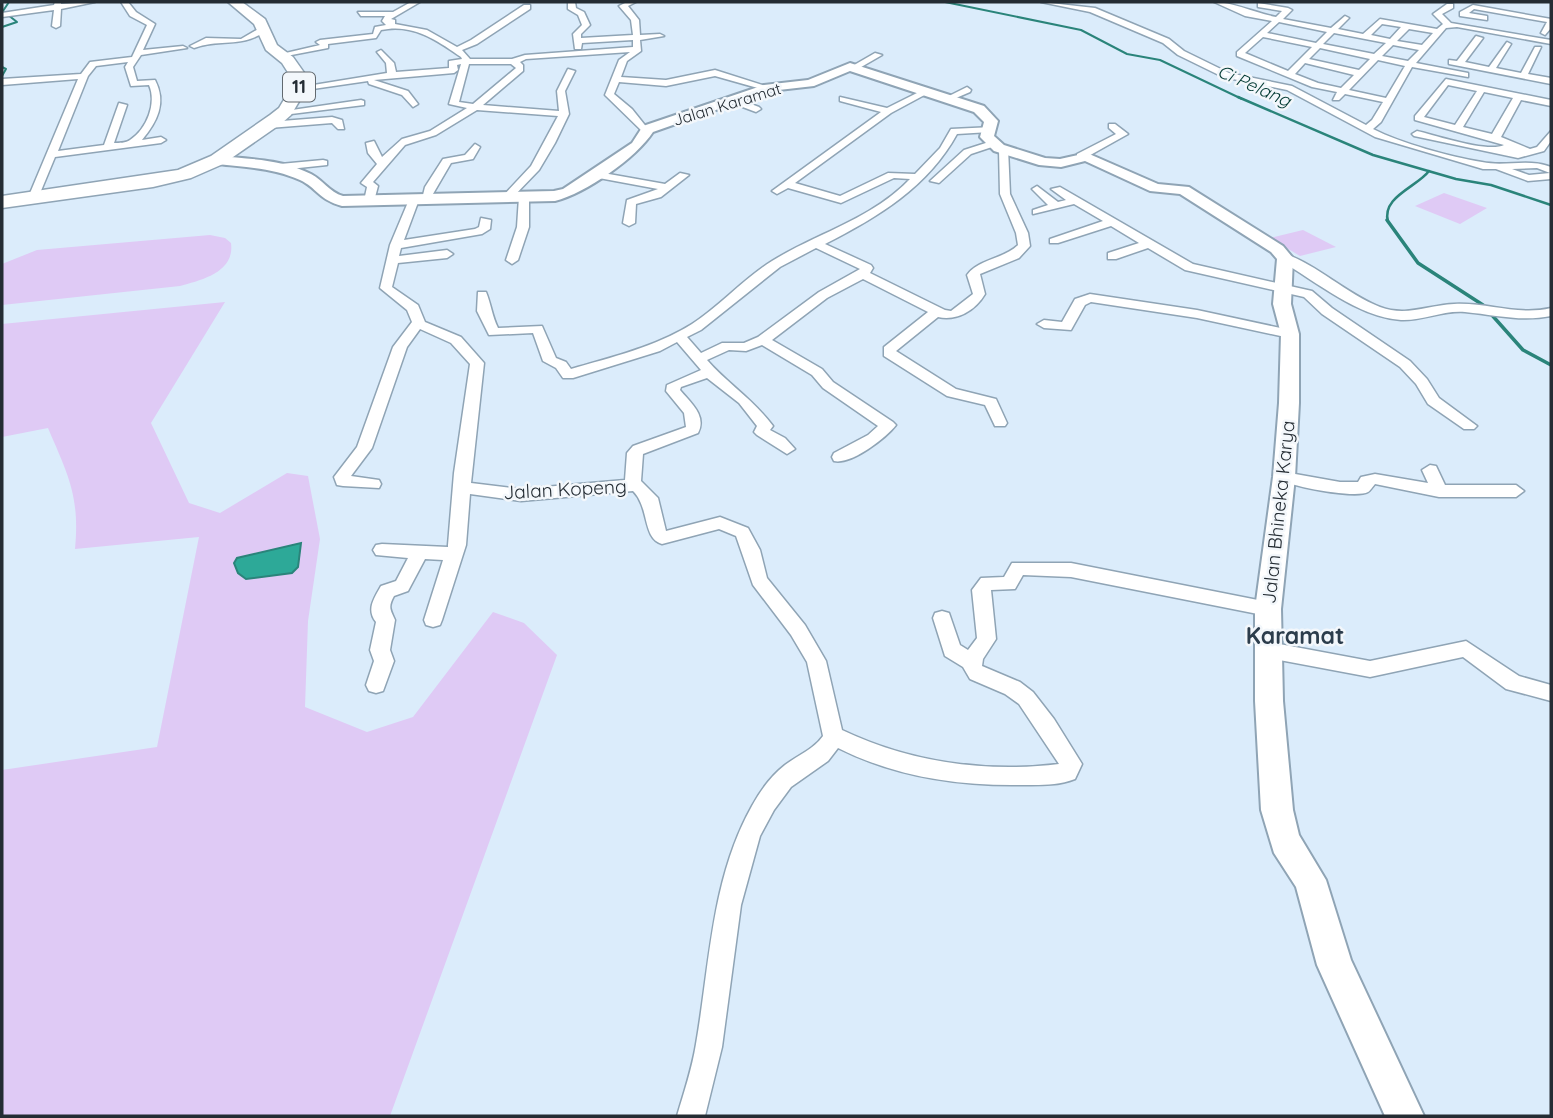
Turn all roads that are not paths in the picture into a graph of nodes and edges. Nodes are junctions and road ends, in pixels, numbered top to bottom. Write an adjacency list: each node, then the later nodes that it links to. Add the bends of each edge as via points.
1 (91, 2): 12 (street)
2 (124, 2): 54 (street, via 150,24)
3 (234, 2): 31 (highway, 11, via 257,18)
4 (416, 2): 17 (street)
5 (572, 2): 42 (street, via 572,9 586,25)
6 (633, 2): 38 (street, via 623,6 634,13)
7 (1045, 2): 110 (street, via 1103,15 1166,41 1226,75 1289,88)
8 (1217, 2): 10 (street)
9 (1263, 3): 18 (street); 24 (street, via 1288,10)
10 (1235, 4): 18 (street)
11 (1439, 4): 26 (street, via 1450,6 1437,14)
12 (58, 6): 14 (street); 20 (street); 28 (street)
13 (527, 7): 50 (street)
14 (36, 12)
15 (1500, 12): 21 (street); 25 (street); 25 (street, via 1472,7 1464,13)
16 (361, 14): 17 (street)
17 (393, 14): 27 (street, via 386,20)
18 (1248, 14): 24 (street)
19 (1316, 16): 29 (street)
20 (2, 17)
21 (1527, 17): 35 (street, via 1551,21); 37 (street)
22 (1345, 18): 34 (street)
23 (1464, 18): 25 (street)
24 (1276, 20): 29 (street); 33 (street)
25 (1491, 21): 37 (street)
26 (1449, 24): 32 (street); 37 (street)
27 (390, 25): 50 (street, via 430,33); 60 (street, via 378,29 377,35)
28 (56, 26)
29 (1305, 26): 34 (street); 41 (street)
30 (1407, 26): 32 (street); 39 (street, via 1379,22); 43 (street)
31 (263, 30): 47 (street, via 242,41 206,40); 60 (highway, 11)
32 (1439, 32): 40 (street); 57 (street)
33 (1259, 34): 41 (street); 67 (street, via 1239,53)
34 (1327, 34): 39 (street); 45 (street); 46 (street)
35 (1548, 34): 37 (street)
36 (660, 36): 38 (street)
37 (1511, 36): 40 (street); 44 (street); 53 (street); 73 (street)
38 (634, 37): 42 (street); 51 (street)
39 (1365, 37): 43 (street)
40 (1479, 38): 69 (street)
41 (1287, 39): 46 (street); 49 (street)
42 (576, 41): 59 (street)
43 (1390, 42): 52 (street); 57 (street)
44 (1551, 42)
45 (1352, 43): 52 (street); 55 (street)
46 (1317, 45): 55 (street); 64 (street)
47 (194, 46)
48 (183, 48): 54 (street)
49 (1279, 48)
50 (458, 49): 65 (street)
51 (637, 49): 59 (street); 82 (street, via 623,60)
52 (1381, 49): 63 (street)
53 (1538, 50): 58 (street); 79 (street)
54 (136, 51): 78 (street, via 93,64); 120 (street, via 129,67 134,84 152,82 158,95 153,116)
55 (1344, 51): 63 (street); 71 (street)
56 (381, 52): 76 (street)
57 (1420, 52): 68 (street); 69 (street)
58 (1551, 52)
59 (580, 53): 66 (street)
60 (281, 55): 86 (highway, 11, via 293,66)
61 (878, 55): 72 (street)
62 (1272, 56): 67 (street)
63 (1374, 57): 68 (street); 75 (street)
64 (1301, 60): 71 (street); 77 (street)
65 (466, 61): 66 (street); 76 (street, via 452,63 454,70); 103 (street, via 453,103)
66 (513, 62): 103 (street, via 519,71)
67 (1264, 64): 77 (street)
68 (1410, 64): 92 (street); 97 (street)
69 (1459, 64): 73 (street)
70 (48, 66): 80 (street)
71 (1331, 67): 75 (street); 85 (street)
72 (853, 68): 87 (street, Jalan Karamat, via 810,83); 90 (street)
73 (1491, 70): 79 (street)
74 (572, 71): 107 (street, via 561,91)
75 (1359, 73): 91 (street)
76 (392, 75): 81 (street)
77 (1289, 75): 85 (street)
78 (84, 76): 80 (street); 126 (street)
79 (1523, 76): 83 (street)
80 (35, 79): 84 (street)
81 (359, 79): 86 (street); 101 (street, via 400,90)
82 (615, 79): 87 (street, via 666,83 715,73); 114 (street, via 610,96)
83 (1551, 81)
84 (3, 82)
85 (1315, 85): 91 (street)
86 (299, 88): 106 (highway, 11)
87 (768, 88): 96 (street, Jalan Karamat)
88 (1482, 89): 93 (street); 113 (street); 113 (street, via 1446,82 1418,118)
89 (967, 90): 94 (street)
90 (926, 92): 94 (street); 105 (street)
91 (1343, 92): 97 (street); 98 (street)
92 (1551, 92)
93 (1519, 96): 100 (street); 117 (street)
94 (948, 98): 112 (street, via 984,112 991,121)
95 (843, 99): 105 (street)
96 (735, 101): 104 (street); 114 (street, Jalan Karamat)
97 (1389, 101): 110 (street)
98 (1333, 102)
99 (361, 103): 106 (street)
100 (1551, 103)
101 (413, 104)
102 (122, 105): 123 (street)
103 (474, 107): 107 (street); 131 (street, via 432,133 404,141)
104 (756, 109)
105 (888, 111): 142 (street)
106 (284, 112): 108 (highway, 11)
107 (564, 114): 148 (street, via 535,168)
108 (269, 124): 111 (street, via 332,120); 129 (highway, 11)
109 (1111, 125): 127 (street, via 1124,134)
110 (1365, 126): 133 (street, via 1397,142); 134 (street)
111 (341, 127)
112 (990, 129): 122 (street, via 987,137); 140 (street, via 954,131)
113 (1457, 130): 117 (street)
114 (645, 131): 137 (street, Jalan Karamat, via 637,146)
115 (1417, 134): 124 (street, via 1486,150)
116 (1551, 134): 125 (street, via 1541,149)
117 (1495, 138): 124 (street)
118 (161, 141): 120 (street)
119 (371, 143): 131 (street)
120 (132, 144): 123 (street)
121 (475, 147): 147 (street, via 469,157 447,161)
122 (998, 147): 127 (street, via 1051,163); 141 (street, via 972,148); 172 (street, via 1005,196 1024,234 1024,246 1015,255 976,271 976,299 954,315)
123 (108, 148): 126 (street)
124 (1510, 149): 125 (street)
125 (1527, 154): 132 (street)
126 (50, 155): 150 (street)
127 (1081, 156): 167 (street, via 1155,188 1187,191)
128 (1551, 159): 132 (street)
129 (217, 160): 135 (street, Jalan Karamat); 150 (highway, 11, via 163,180)
130 (323, 163): 135 (street)
131 (384, 165): 152 (street, via 366,183 373,186)
132 (1538, 165): 134 (street); 136 (street)
133 (1496, 166): 134 (street); 139 (street, via 1528,178)
134 (1511, 166)
135 (280, 167): 152 (street, Jalan Karamat, via 311,180 331,198)
136 (1551, 170)
137 (592, 174): 143 (street); 149 (street, Jalan Karamat, via 560,196)
138 (684, 175): 143 (street)
139 (1551, 176)
140 (918, 177): 142 (street, via 892,175 841,201); 160 (street, via 883,208)
141 (935, 181)
142 (787, 184): 146 (street)
143 (665, 187): 158 (street, via 631,202)
144 (1037, 189): 154 (street)
145 (1056, 189): 151 (street)
146 (777, 191)
147 (420, 197): 148 (street, Jalan Karamat); 152 (street, Jalan Karamat); 163 (street)
148 (507, 197): 149 (street, Jalan Karamat)
149 (524, 197): 168 (street, via 523,227)
150 (33, 198): 153 (highway, 11)
151 (1076, 200): 154 (street); 157 (street)
152 (369, 201)
153 (2, 203)
154 (1056, 206): 155 (street)
155 (1038, 212)
156 (485, 220): 163 (street, via 484,229 478,232)
157 (1112, 222): 159 (street); 161 (street)
158 (629, 223)
159 (1054, 241)
160 (815, 243): 169 (street, via 867,268); 177 (street, via 776,264 715,314)
161 (1147, 244): 162 (street); 165 (street)
162 (1132, 249): 165 (street); 166 (street)
163 (394, 253): 164 (street); 174 (street, via 386,290 404,299)
164 (447, 254)
165 (1164, 254): 170 (street, via 1199,271)
166 (1112, 256)
167 (1286, 258): 170 (street, Jalan Bhineka Karya); 173 (street, via 1385,313 1406,316 1449,308 1528,316)
168 (512, 260)
169 (863, 274): 172 (street); 178 (street, via 823,295)
170 (1283, 288): 176 (street, Jalan Bhineka Karya); 182 (street, via 1308,294 1397,358 1422,382 1433,401)
171 (482, 295): 177 (street, via 483,311 494,331 537,329 550,361 561,365 568,375)
172 (936, 312): 181 (street, via 889,353 953,393 985,398)
173 (1551, 312)
174 (419, 322): 187 (street, via 400,348 364,448 342,477 343,481); 189 (street, via 456,340 477,363)
175 (1044, 324): 176 (street, via 1066,327 1080,302 1095,298)
176 (1290, 334): 186 (street, Jalan Bhineka Karya)
177 (679, 336): 179 (street)
178 (763, 340): 179 (street, via 746,347 727,346); 184 (street, via 817,372 828,385 888,425)
179 (699, 359): 180 (street)
180 (709, 372): 183 (street, via 744,400 765,426 762,432); 188 (street, via 674,385 673,391 693,417 694,430 638,450)
181 (1000, 423)
182 (1469, 426)
183 (787, 449)
184 (840, 457)
185 (1430, 470): 190 (street)
186 (1284, 477): 190 (street, via 1360,489 1375,479); 195 (street, Jalan Bhineka Karya)
187 (373, 484)
188 (633, 484): 189 (street, Jalan Kopeng, via 521,495); 202 (street, Jalan Kopeng, via 650,498 662,538 724,523 745,535 759,580 816,661)
189 (463, 488): 194 (street)
190 (1439, 491): 191 (street)
191 (1516, 491)
192 (382, 550): 193 (street)
193 (419, 554): 194 (street); 200 (street, via 402,586 387,591 380,605 380,615 386,620 381,636 384,661)
194 (454, 554): 197 (street)
195 (1268, 608): 198 (street, Jalan Bhineka Karya); 199 (street, via 1071,570 1018,568 1009,584 987,583 981,590 987,639)
196 (942, 618): 199 (street, via 952,650)
197 (433, 620)
198 (1269, 650): 201 (street, via 1370,669 1466,649 1513,683); 204 (street, Jalan Bhineka Karya, via 1280,827 1310,880 1335,965)
199 (972, 663): 202 (street, via 977,674 1013,688 1030,702 1071,764 1067,772 980,777 936,772 887,759)
200 (376, 685)
201 (1551, 693)
202 (833, 736): 203 (street, via 817,758 790,774 749,835 725,914 710,1045)
203 (691, 1116)
204 (1405, 1116)

